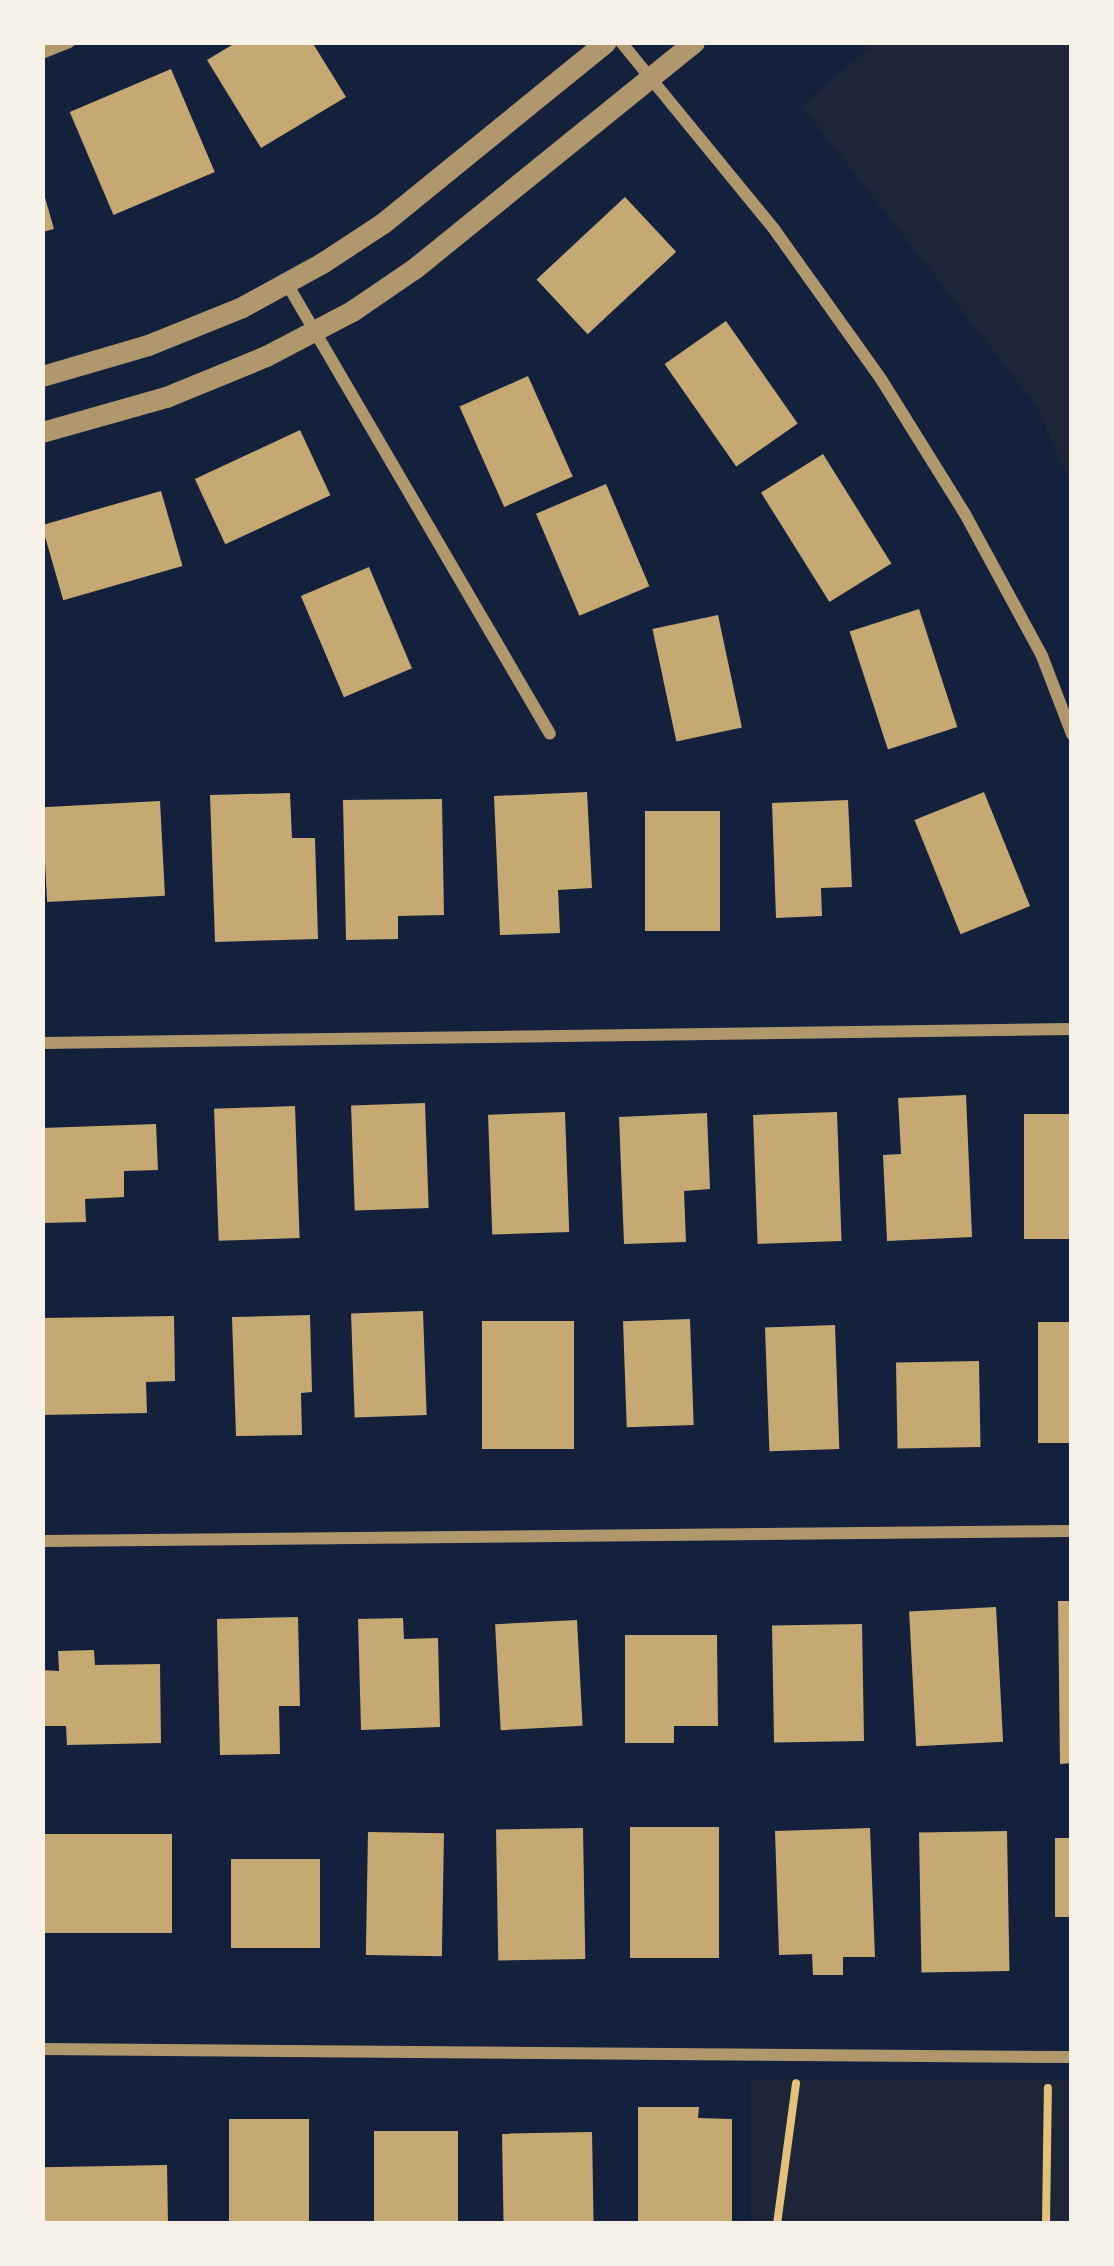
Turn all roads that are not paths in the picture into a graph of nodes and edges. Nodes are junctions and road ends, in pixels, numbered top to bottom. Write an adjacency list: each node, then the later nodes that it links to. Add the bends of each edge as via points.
1 (69, 42): 5 (street)
2 (606, 42): 7 (street, via 383,223)
3 (621, 42): 6 (street)
4 (694, 42): 6 (street)
5 (42, 53)
6 (649, 79): 8 (street, via 415,268); 12 (street, via 774,229 881,380 1042,656)
7 (286, 282): 8 (street); 9 (street, via 148,344)
8 (314, 330): 10 (street, via 166,397); 11 (street)
9 (42, 376)
10 (42, 431)
11 (550, 734)
12 (1072, 734)
13 (1072, 1029): 14 (street)
14 (42, 1043)
15 (1072, 1531): 16 (street)
16 (42, 1541)
17 (42, 2049): 18 (street)
18 (1072, 2057)

